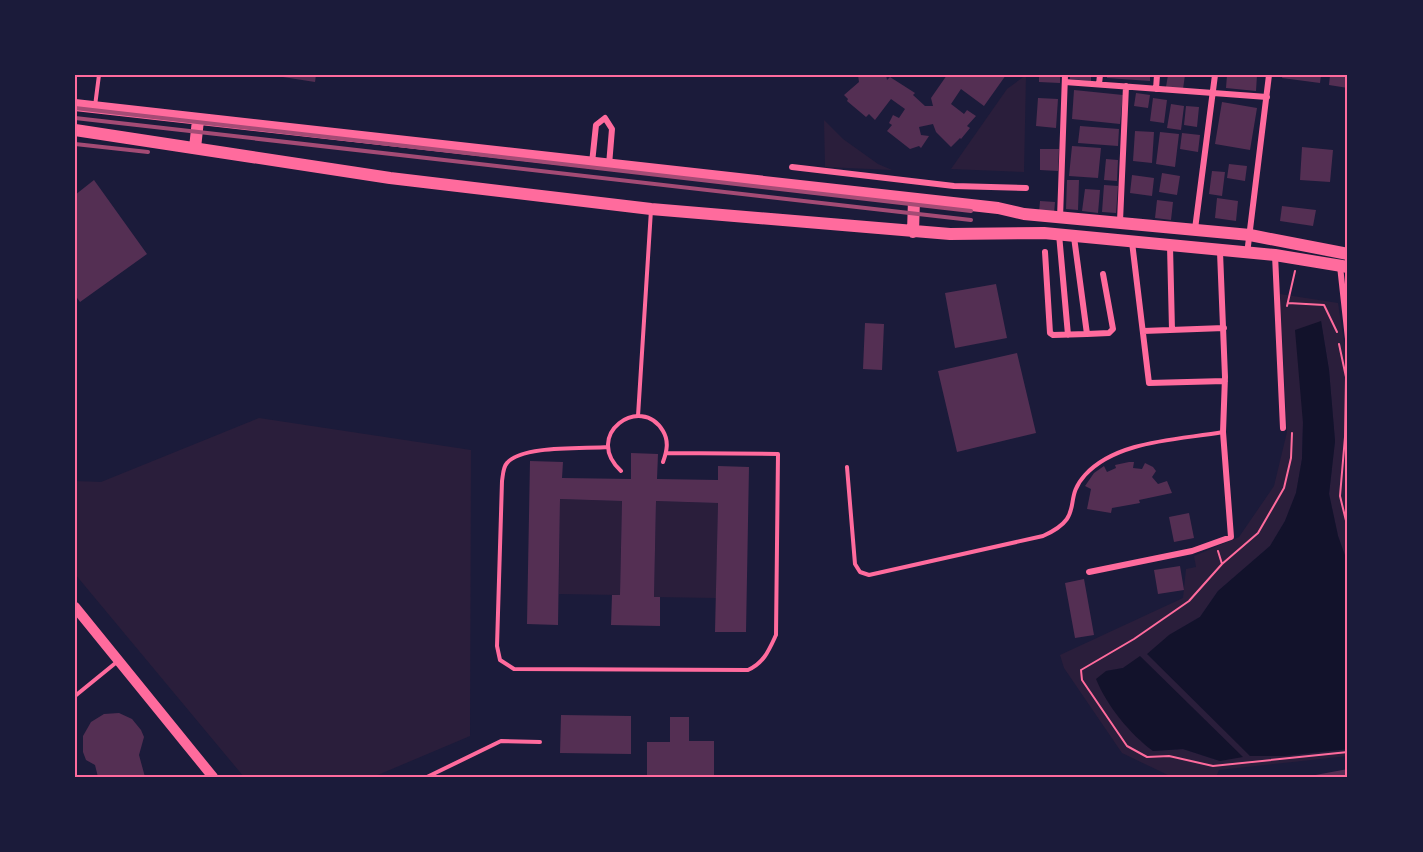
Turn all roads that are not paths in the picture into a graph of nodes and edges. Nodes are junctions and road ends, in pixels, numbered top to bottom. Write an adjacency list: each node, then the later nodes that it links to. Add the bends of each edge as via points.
1 (99, 75): 13 (lane)
2 (1100, 75): 7 (street)
3 (1157, 75): 9 (street)
4 (1215, 75): 10 (street)
5 (1269, 75): 11 (street)
6 (1065, 79): 7 (street); 23 (street)
7 (1099, 84): 8 (street)
8 (1126, 86): 9 (street); 24 (street)
9 (1156, 88): 10 (street)
10 (1212, 93): 11 (street); 25 (street)
11 (1267, 97): 28 (street)
12 (75, 105): 13 (main road)
13 (94, 107): 14 (main road)
14 (198, 120): 16 (main road); 17 (main road, via 312,129)
15 (75, 130): 16 (main road)
16 (195, 148): 22 (main road, via 390,178)
17 (592, 163): 18 (main road); 18 (street, via 596,124 605,118 612,129)
18 (609, 165): 21 (main road)
19 (792, 167): 20 (street, via 954,186)
20 (1026, 188)
21 (914, 199): 23 (main road); 26 (main road)
22 (651, 209): 26 (main road); 46 (lane)
23 (1060, 218): 24 (main road)
24 (1120, 221): 25 (main road)
25 (1195, 229): 28 (main road)
26 (913, 232): 27 (main road)
27 (1059, 234): 29 (main road); 43 (street)
28 (1250, 235): 34 (main road); 35 (street)
29 (1074, 236): 30 (main road); 42 (street)
30 (1132, 242): 31 (main road); 41 (street)
31 (1170, 246): 33 (main road); 40 (street)
32 (1045, 252): 43 (street, via 1049,330 1053,335)
33 (1220, 252): 35 (main road); 39 (street)
34 (1348, 254)
35 (1247, 255): 36 (main road)
36 (1275, 255): 37 (main road); 47 (street)
37 (1344, 267): 44 (street)
38 (1103, 274): 42 (street, via 1113,329 1109,333)
39 (1224, 328): 40 (street); 45 (street)
40 (1172, 330): 41 (street)
41 (1143, 331): 45 (street, via 1149,383)
42 (1087, 334): 43 (street)
43 (1068, 335)
44 (1348, 339)
45 (1225, 381): 48 (street)
46 (638, 416): 49 (lane, via 613,429); 50 (lane, via 655,421 662,428)
47 (1283, 428)
48 (1223, 432): 52 (lane, via 1131,448 1096,465 1083,477 1074,494 1070,517 1064,525 1043,536 869,575 860,572 855,564); 54 (street, via 1231,537 1192,551)
49 (608, 447): 50 (lane, via 531,452 514,457 505,465 496,646 500,660 514,669 748,669 759,665 776,635 778,454); 53 (lane, via 610,457)
50 (667, 453): 51 (lane)
51 (663, 462)
52 (847, 467)
53 (621, 471)
54 (1089, 572)
55 (75, 607): 56 (main road)
56 (119, 661): 57 (lane); 59 (main road)
57 (75, 696)
58 (540, 742): 60 (lane, via 501,741)
59 (213, 777)
60 (427, 777)

